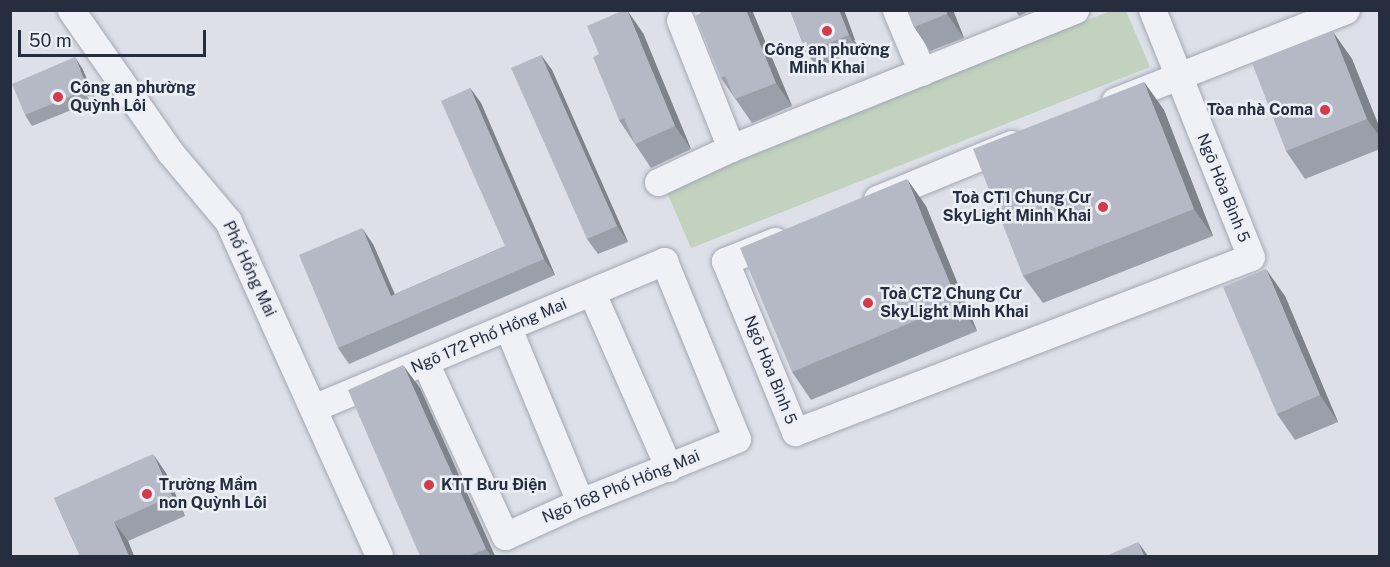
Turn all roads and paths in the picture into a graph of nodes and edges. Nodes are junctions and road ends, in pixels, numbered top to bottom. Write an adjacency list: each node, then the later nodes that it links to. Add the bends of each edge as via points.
1 (71, 10): 18 (street, Phố Hồng Mai, via 170,152 228,221)
2 (896, 10): 7 (street)
3 (1075, 10): 7 (street)
4 (1152, 10): 8 (street, Ngõ Hòa Bình 5)
5 (1346, 10): 8 (street)
6 (680, 20): 11 (street)
7 (922, 72): 11 (street)
8 (1178, 76): 9 (street); 14 (street, Ngõ Hòa Bình 5, via 1251,257 795,432 725,261)
9 (1093, 110)
10 (1039, 132): 13 (street)
11 (731, 148): 12 (street)
12 (658, 182)
13 (855, 208)
14 (801, 230)
15 (592, 293): 16 (street, Ngõ 172 Phố Hồng Mai); 19 (street, Ngõ 172 Phố Hồng Mai, via 664,261); 20 (street)
16 (508, 328): 17 (street, Ngõ 172 Phố Hồng Mai); 21 (street)
17 (425, 362): 18 (street, Ngõ 172 Phố Hồng Mai); 21 (street, Ngõ 168 Phố Hồng Mai, via 505,536)
18 (312, 408): 22 (street, Phố Hồng Mai)
19 (737, 439): 20 (street, Ngõ 168 Phố Hồng Mai)
20 (669, 468): 21 (street, Ngõ 168 Phố Hồng Mai)
21 (580, 502)
22 (379, 556)

